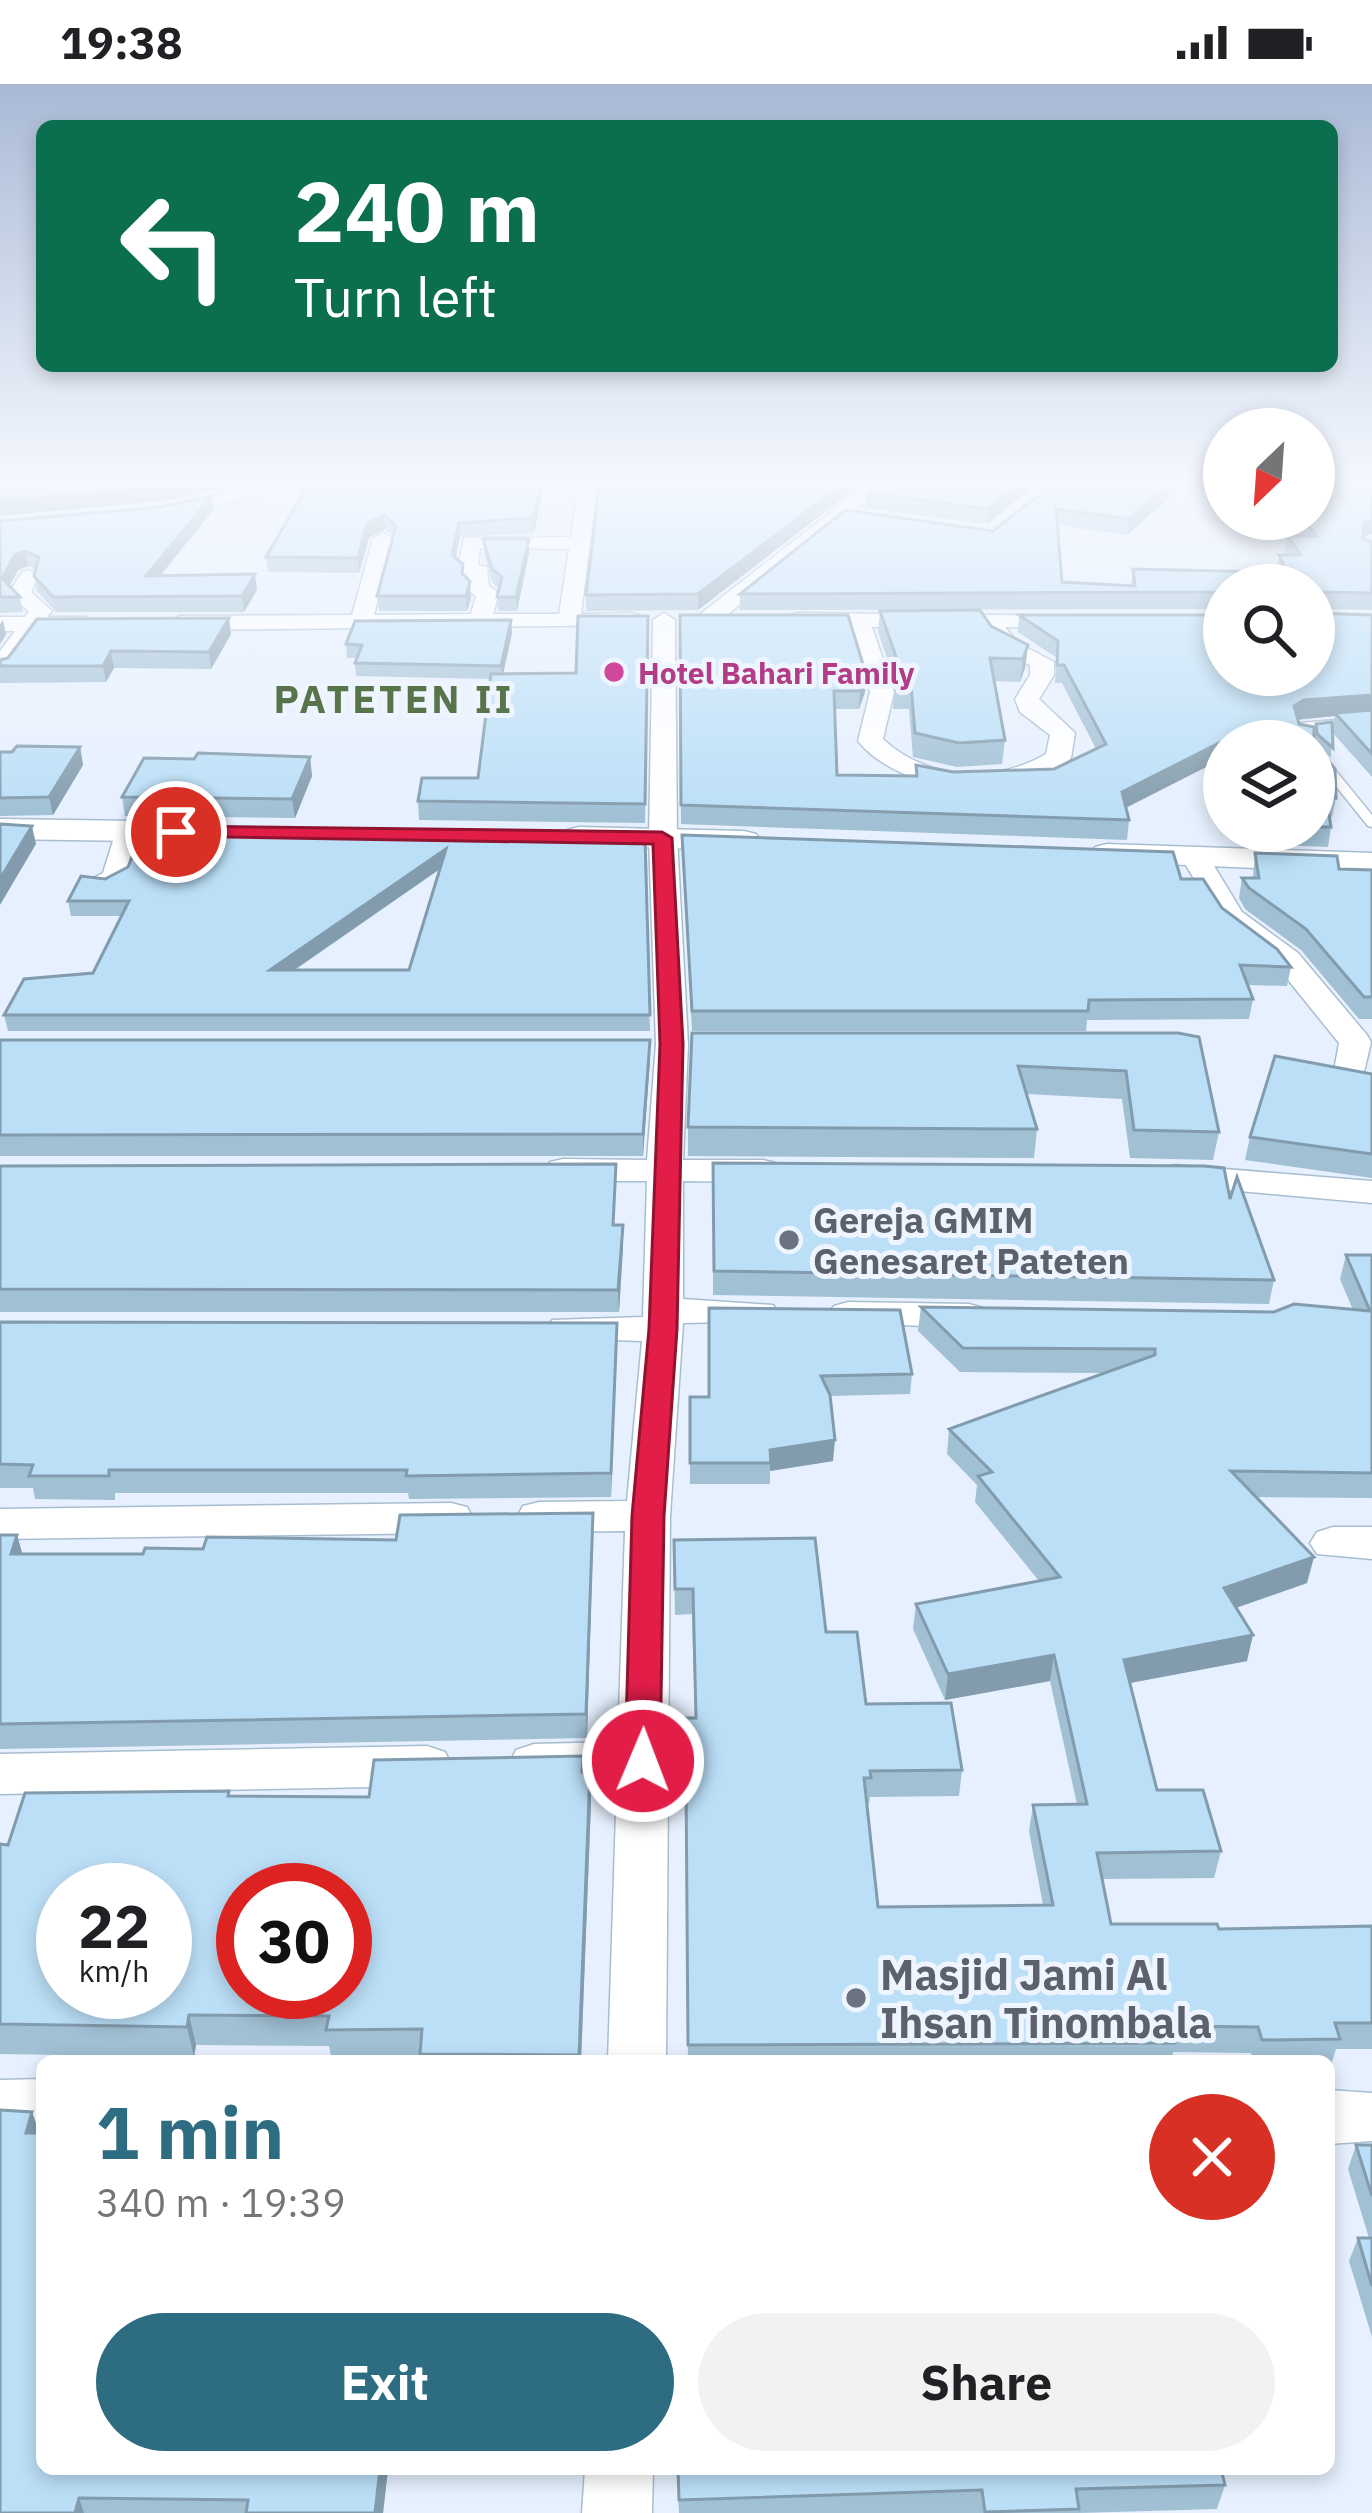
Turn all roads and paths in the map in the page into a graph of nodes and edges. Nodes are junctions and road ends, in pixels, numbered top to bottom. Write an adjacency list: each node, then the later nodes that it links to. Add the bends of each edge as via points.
1 (20, 593): 17 (street, via 40,611)
2 (369, 593): 13 (street)
3 (488, 593): 10 (street)
4 (574, 593): 6 (street)
5 (740, 593): 8 (street)
6 (569, 620): 7 (street); 10 (street)
7 (664, 620): 8 (street); 27 (street)
8 (707, 620): 9 (street)
9 (859, 620): 11 (street); 11 (street, via 882,692 868,732 878,752 939,776 1036,772 1058,758 1064,734 1029,707 1042,662 999,639)
10 (480, 621): 13 (street)
11 (988, 621): 12 (street)
12 (1089, 621)
13 (361, 622): 15 (street)
14 (100, 623): 17 (street)
15 (147, 623)
16 (0, 624): 17 (street)
17 (30, 624): 18 (street)
18 (0, 667)
19 (1372, 720): 20 (lane)
20 (1335, 723)
21 (1335, 777): 22 (lane)
22 (1372, 823)
23 (0, 829): 24 (street)
24 (130, 831): 25 (street); 32 (street, via 115,878)
25 (247, 833)
26 (547, 837): 27 (street)
27 (662, 838): 28 (street); 34 (street, via 672,1044)
28 (779, 842)
29 (1081, 853): 30 (street)
30 (1195, 857): 31 (street); 33 (street, via 1231,919 1287,959 1335,1014 1355,1042)
31 (1372, 863)
32 (98, 883)
33 (1352, 1065)
34 (665, 1169): 35 (street); 36 (street); 40 (street)
35 (523, 1170)
36 (803, 1171)
37 (1142, 1175): 38 (street)
38 (1372, 1192)
39 (1012, 1316): 40 (street)
40 (663, 1320): 41 (street); 42 (street)
41 (520, 1329)
42 (648, 1516): 43 (street); 44 (street)
43 (0, 1524)
44 (643, 1761): 45 (street); 46 (street)
45 (0, 1774)
46 (637, 2055)
47 (36, 2106): 48 (street)
48 (0, 2107)
49 (619, 2475): 50 (street)
50 (617, 2513)

